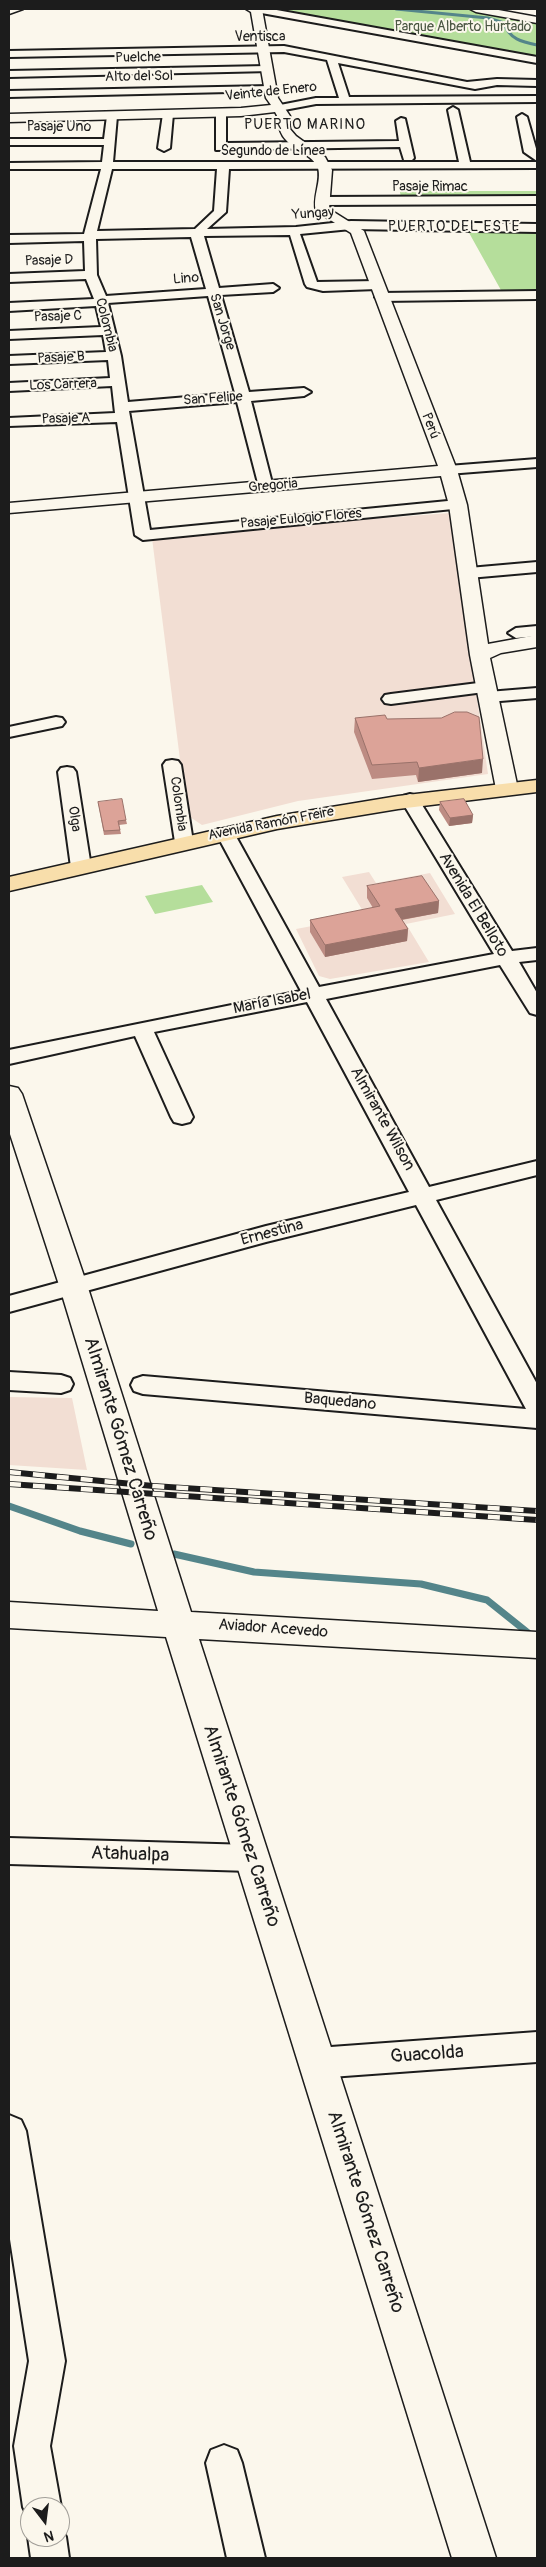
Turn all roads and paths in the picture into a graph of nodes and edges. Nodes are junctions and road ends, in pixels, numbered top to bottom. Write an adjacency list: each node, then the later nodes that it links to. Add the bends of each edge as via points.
1 (17, 9): 5 (street)
2 (252, 9): 3 (street)
3 (256, 9): 7 (street); 11 (street)
4 (478, 9): 6 (street)
5 (9, 11)
6 (537, 20)
7 (405, 37): 8 (street); 9 (street)
8 (389, 44)
9 (451, 45): 15 (street); 16 (street)
10 (319, 46): 13 (street)
11 (263, 50): 12 (street, Ventisca); 13 (street, Ventisca, via 284,49); 23 (street)
12 (94, 52): 14 (street, Ventisca); 25 (street)
13 (303, 53): 18 (street, Ventisca)
14 (9, 54)
15 (433, 54)
16 (498, 54): 19 (street); 22 (street)
17 (366, 55): 20 (street)
18 (330, 58): 20 (street, Ventisca); 35 (street)
19 (537, 60)
20 (350, 62): 26 (street, Ventisca)
21 (415, 63): 26 (street)
22 (480, 63)
23 (267, 69): 24 (street, Puelche); 31 (street)
24 (172, 71): 25 (street, Puelche); 34 (street)
25 (96, 72): 28 (street, Puelche)
26 (397, 72): 29 (street, Ventisca); 32 (street)
27 (462, 72): 29 (street)
28 (9, 74)
29 (445, 81): 30 (street, Ventisca, via 475,86 497,82)
30 (537, 83)
31 (270, 89): 34 (street, Alto del Sol); 37 (street)
32 (406, 89)
33 (9, 94): 34 (street, Alto del Sol)
34 (175, 96)
35 (344, 97)
36 (537, 100): 37 (street, Veinte de Enero, via 316,101)
37 (279, 108): 39 (street, Veinte de Enero); 48 (street, via 284,116 286,134)
38 (453, 110): 52 (street)
39 (221, 113): 40 (street, Veinte de Enero); 48 (street, via 220,147)
40 (168, 114): 41 (street, Veinte de Enero); 49 (street)
41 (112, 116): 43 (street, Veinte de Enero); 46 (street, Colombia)
42 (522, 117): 50 (street, via 530,152)
43 (9, 118)
44 (401, 121): 47 (street)
45 (9, 142): 46 (street, Pasaje Uno)
46 (109, 142): 55 (street, Colombia)
47 (404, 144): 48 (street); 51 (street)
48 (298, 145): 57 (street, via 320,160)
49 (164, 148)
50 (537, 158)
51 (409, 165): 52 (street, Segundo de Línea); 57 (street, Segundo de Línea)
52 (464, 165): 53 (street, Segundo de Línea)
53 (537, 165)
54 (9, 166): 55 (street, Segundo de Línea)
55 (107, 166): 56 (street, Segundo de Línea); 65 (street, Colombia)
56 (223, 166): 57 (street, Segundo de Línea); 64 (street, via 220,212)
57 (323, 166): 60 (street)
58 (537, 189): 61 (street, via 396,189)
59 (537, 200): 61 (street, Pasaje Rimac)
60 (322, 201): 61 (street, Pasaje Rimac); 62 (street, via 321,208 326,214)
61 (398, 202)
62 (351, 225): 63 (street, Yungay); 64 (street, Yungay, via 296,231); 71 (street, Perú, via 357,231)
63 (537, 228)
64 (197, 232): 65 (street, Yungay); 72 (street, San Jorge)
65 (90, 236): 67 (street, Yungay); 68 (street, Colombia)
66 (295, 236): 71 (street, via 311,284)
67 (9, 239)
68 (91, 275): 69 (street, Pasaje D, via 24,273); 74 (street, Colombia)
69 (9, 278)
70 (273, 288): 72 (street, Lino)
71 (379, 291): 73 (street); 87 (street, Perú)
72 (213, 293): 74 (street, Lino); 83 (street, San Jorge)
73 (537, 295)
74 (101, 301): 75 (street, Lino); 76 (street, Colombia)
75 (9, 307)
76 (109, 331): 77 (street, Pasaje C); 78 (street, Colombia)
77 (9, 336)
78 (114, 356): 79 (street, Pasaje B); 80 (street, Colombia)
79 (9, 360)
80 (118, 382): 81 (street, Los Carrera); 84 (street, Colombia)
81 (9, 387)
82 (304, 392): 83 (street, San Felipe)
83 (244, 397): 84 (street, San Felipe); 88 (street, San Jorge)
84 (122, 412): 85 (street, Pasaje A); 89 (street, Colombia)
85 (9, 422)
86 (537, 462): 87 (street, Gregoria)
87 (448, 470): 88 (street, Gregoria); 90 (street, Perú)
88 (266, 487): 89 (street, Gregoria)
89 (135, 497): 91 (street, Gregoria); 92 (street, Colombia)
90 (458, 505): 92 (street, Pasaje Eulogio Flores); 94 (street, Perú)
91 (9, 508)
92 (143, 536)
93 (537, 567): 94 (street)
94 (469, 573): 96 (street, Perú)
95 (537, 631): 97 (street)
96 (476, 634): 97 (street, via 493,643); 100 (street, Perú)
97 (516, 639): 98 (street); 100 (street)
98 (537, 641)
99 (537, 651): 100 (street)
100 (480, 658): 101 (street, Perú)
101 (487, 692): 102 (street); 103 (street); 109 (street, Perú)
102 (537, 693)
103 (391, 699)
104 (56, 722): 105 (street)
105 (9, 732)
106 (172, 765): 112 (street, Colombia)
107 (67, 772): 113 (street, Olga)
108 (537, 786): 109 (main road, Avenida Ramón Freire)
109 (507, 789): 110 (main road, Avenida Ramón Freire)
110 (410, 800): 111 (main road, Avenida Ramón Freire); 116 (street, Avenida El Belloto)
111 (225, 833): 112 (main road, Avenida Ramón Freire); 117 (street, Almirante Wilson)
112 (184, 842): 113 (main road, Avenida Ramón Freire)
113 (81, 867): 114 (main road, Avenida Ramón Freire)
114 (9, 884)
115 (537, 954): 116 (street, María Isabel)
116 (504, 958): 117 (street, María Isabel); 118 (street, Avenida El Belloto)
117 (313, 994): 119 (street, María Isabel); 124 (street, Almirante Wilson)
118 (537, 1009)
119 (142, 1028): 120 (street, María Isabel); 122 (street)
120 (9, 1057)
121 (9, 1094): 125 (street, Almirante Gómez Carreño)
122 (182, 1117)
123 (537, 1168): 124 (street, Ernestina)
124 (424, 1196): 125 (street, Ernestina, via 266,1234); 130 (street, Almirante Wilson)
125 (74, 1288): 126 (street, Ernestina); 133 (street, Almirante Gómez Carreño)
126 (9, 1304)
127 (9, 1381): 128 (street)
128 (61, 1384)
129 (143, 1385): 131 (street, Baquedano)
130 (537, 1406)
131 (537, 1419)
132 (9, 1615): 133 (street, Aviador Acevedo)
133 (178, 1623): 134 (street, Aviador Acevedo); 136 (street, Almirante Gómez Carreño)
134 (537, 1645)
135 (9, 1851): 136 (street, Atahualpa)
136 (251, 1858): 138 (street, Almirante Gómez Carreño)
137 (537, 2047): 138 (street, Guacolda)
138 (318, 2063): 143 (street, Almirante Gómez Carreño)
139 (9, 2130): 141 (street, via 47,2361 32,2446)
140 (224, 2463): 142 (street)
141 (40, 2497)
142 (246, 2558)
143 (474, 2558)

